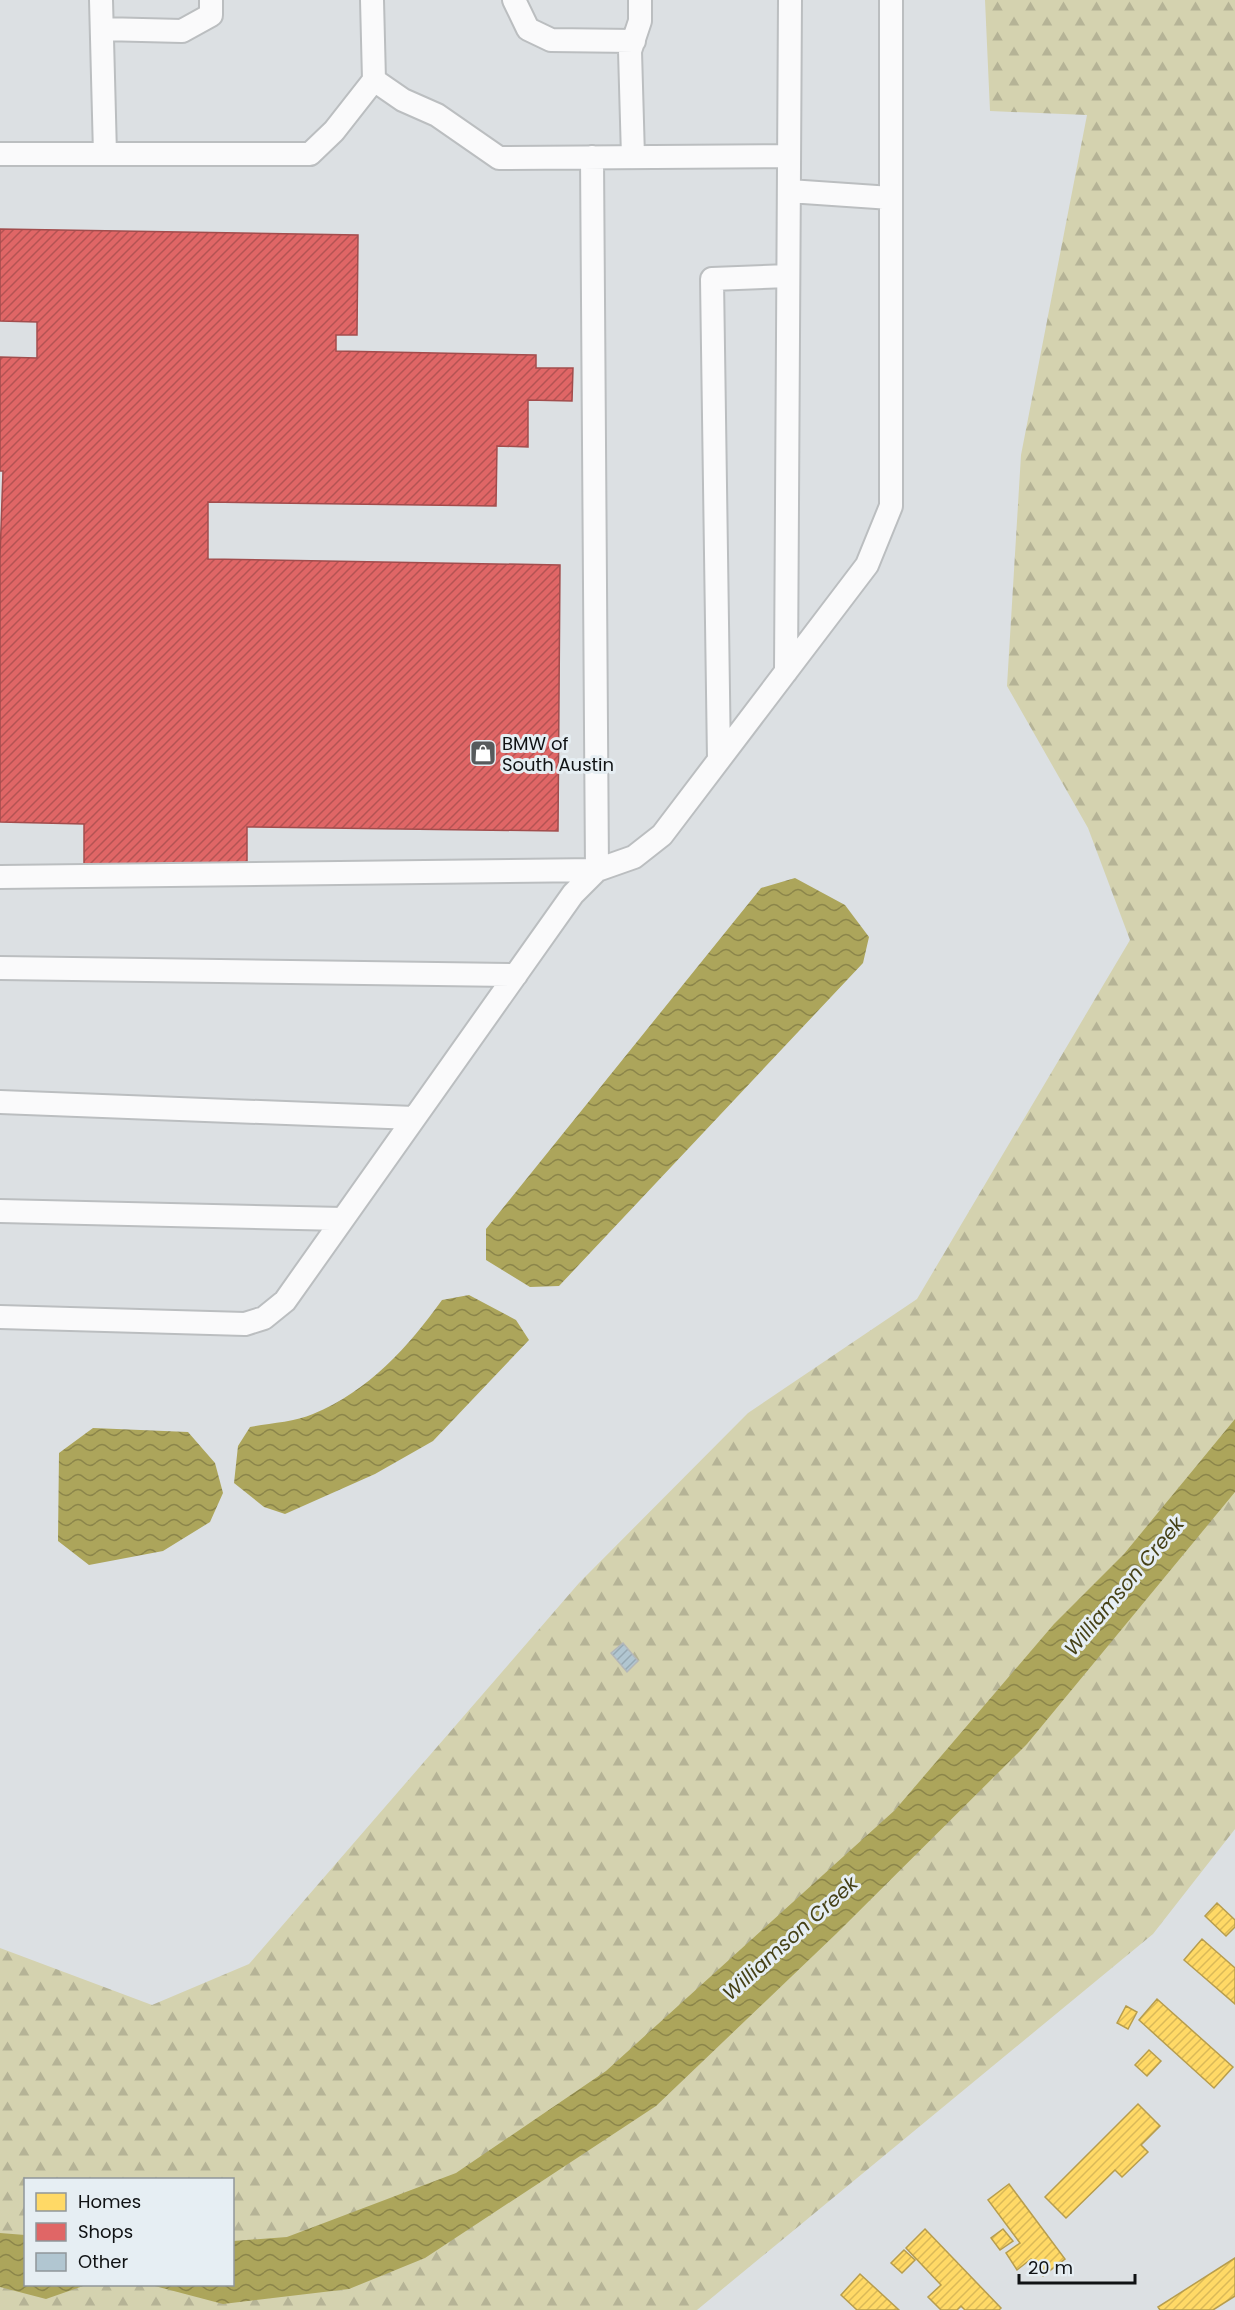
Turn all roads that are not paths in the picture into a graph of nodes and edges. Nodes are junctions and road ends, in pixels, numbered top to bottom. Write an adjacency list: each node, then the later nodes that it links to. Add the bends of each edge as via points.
1 (101, 0): 8 (lane)
2 (211, 0): 8 (lane, via 211,15 182,31)
3 (372, 0): 10 (lane)
4 (514, 0): 9 (lane, via 528,29 551,40)
5 (640, 0): 9 (lane, via 640,21)
6 (789, 0): 13 (lane)
7 (891, 0): 17 (lane)
8 (102, 29): 12 (lane)
9 (634, 41): 15 (lane, via 630,51)
10 (375, 80): 12 (lane, via 310,154); 14 (lane, via 499,158)
11 (0, 154): 12 (lane)
12 (105, 154)
13 (788, 156): 15 (lane); 16 (lane)
14 (592, 157): 15 (lane); 21 (lane)
15 (633, 157)
16 (789, 191): 17 (lane); 18 (lane)
17 (891, 198): 19 (lane, via 891,506 867,565)
18 (788, 276): 19 (lane); 20 (lane, via 712,279)
19 (786, 672): 20 (lane)
20 (718, 760): 21 (lane, via 662,835 634,856)
21 (597, 870): 22 (lane); 24 (lane, via 573,894)
22 (0, 877)
23 (0, 968): 24 (lane)
24 (516, 975): 26 (lane)
25 (0, 1102): 26 (lane)
26 (414, 1118): 28 (lane)
27 (0, 1210): 28 (lane)
28 (342, 1219): 29 (lane, via 285,1301 264,1318 245,1324)
29 (0, 1317)

